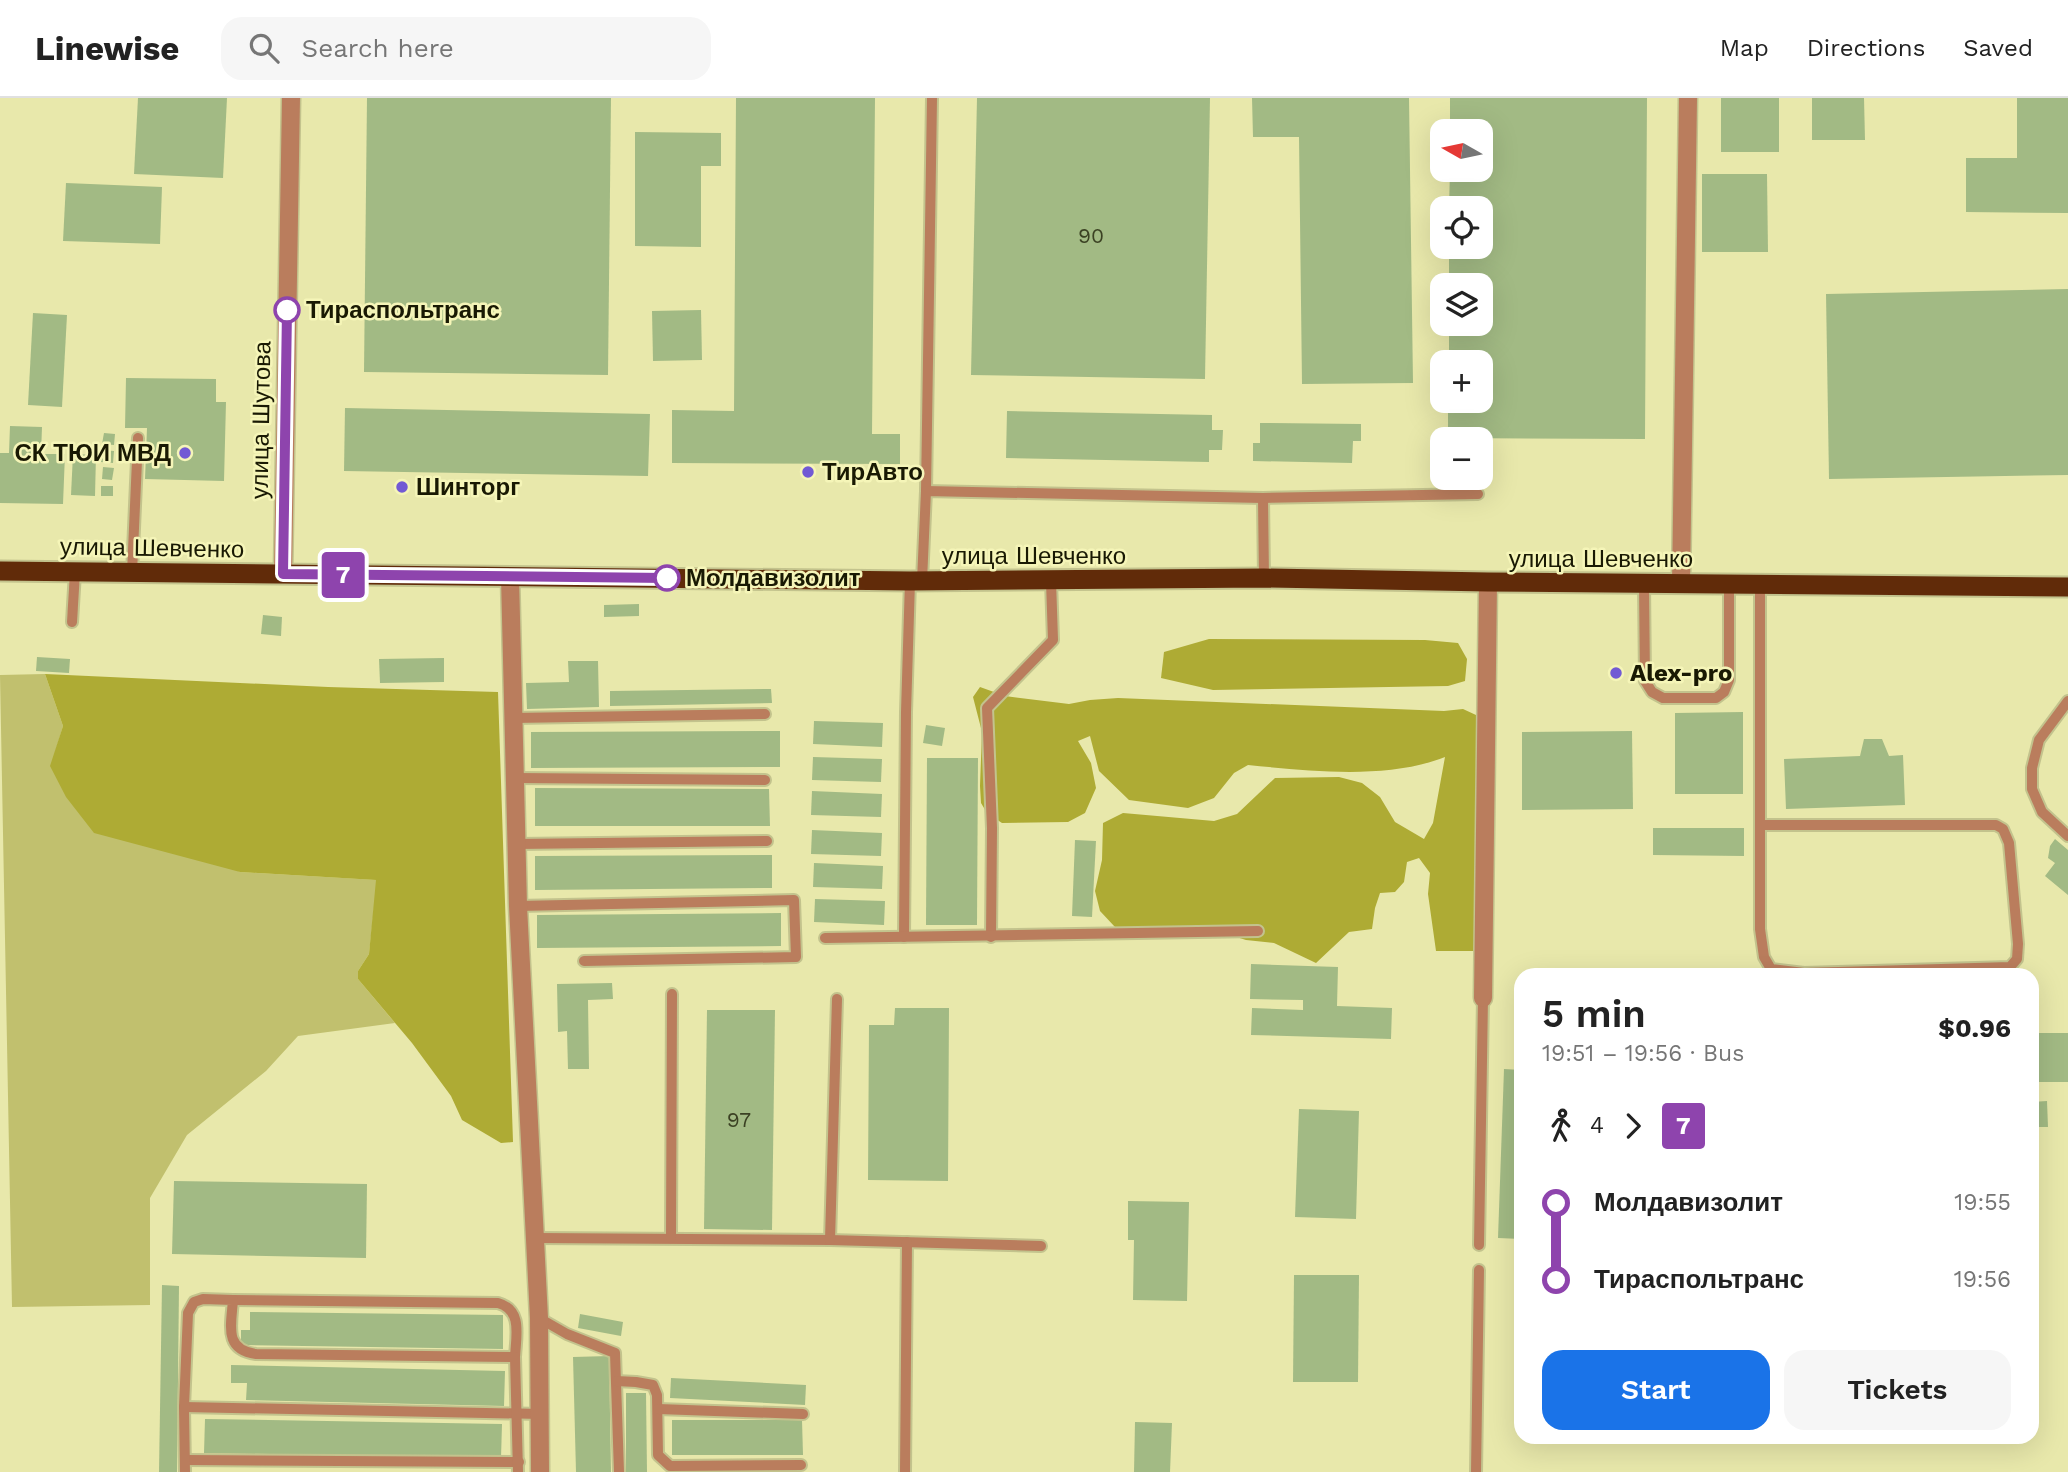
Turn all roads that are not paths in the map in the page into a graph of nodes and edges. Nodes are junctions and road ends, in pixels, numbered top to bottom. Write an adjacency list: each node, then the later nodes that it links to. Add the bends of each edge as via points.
1 (291, 98): 11 (street, улица Шутова)
2 (932, 98): 5 (lane)
3 (1688, 98): 18 (street)
4 (138, 438): 10 (lane)
5 (926, 491): 7 (lane); 14 (lane)
6 (1478, 494): 7 (lane)
7 (1263, 498): 13 (lane)
8 (0, 571): 9 (highway, улица Шевченко)
9 (75, 572): 10 (highway, улица Шевченко); 22 (lane)
10 (132, 573): 11 (highway, улица Шевченко)
11 (283, 574): 12 (highway, улица Шевченко)
12 (510, 577): 14 (highway, улица Шевченко); 25 (street)
13 (1264, 578): 15 (highway, улица Шевченко); 16 (highway, улица Шевченко)
14 (916, 581): 15 (highway, улица Шевченко); 34 (lane, via 906,712)
15 (1051, 581): 35 (lane, via 1053,640 987,708)
16 (1488, 582): 17 (highway, улица Шевченко); 41 (street)
17 (1644, 584): 18 (highway, улица Шевченко); 19 (lane, via 1644,681 1663,698 1716,698 1724,692 1729,680)
18 (1681, 584): 19 (highway, улица Шевченко)
19 (1729, 584): 20 (highway, улица Шевченко)
20 (1760, 585): 21 (highway, улица Шевченко); 28 (lane)
21 (2068, 587)
22 (72, 622)
23 (2068, 701): 29 (lane, via 2039,740 2032,768 2032,789 2042,812)
24 (765, 714): 25 (lane)
25 (513, 718): 26 (street)
26 (516, 778): 27 (lane); 31 (street)
27 (765, 780)
28 (1761, 825): 38 (lane, via 1760,929); 39 (lane, via 1996,825 2003,829 2009,843 2017,959 2010,967)
29 (2068, 836)
30 (767, 841): 31 (lane)
31 (517, 844): 32 (street)
32 (518, 905): 37 (lane, via 794,900 796,957); 43 (street)
33 (1258, 931): 35 (lane)
34 (904, 937): 35 (lane); 36 (lane)
35 (991, 937)
36 (825, 938)
37 (584, 961)
38 (1770, 968)
39 (1988, 968)
40 (672, 994): 44 (lane)
41 (1483, 998): 47 (lane)
42 (837, 999): 45 (lane)
43 (536, 1238): 44 (lane); 51 (street)
44 (671, 1238): 45 (lane)
45 (830, 1240): 46 (lane)
46 (907, 1242): 48 (lane); 64 (lane)
47 (1479, 1245)
48 (1041, 1246)
49 (1479, 1270): 65 (lane)
50 (233, 1300): 52 (lane, via 498,1303 508,1306 515,1316); 52 (lane, via 232,1335 243,1352); 54 (lane, via 194,1301 188,1313)
51 (539, 1318): 53 (lane, via 615,1353); 58 (street)
52 (516, 1357): 56 (lane)
53 (616, 1381): 55 (lane, via 653,1385); 63 (lane)
54 (184, 1407): 56 (lane); 60 (lane)
55 (658, 1409): 57 (lane); 59 (lane, via 658,1455 670,1466)
56 (517, 1413): 58 (lane); 61 (lane)
57 (803, 1413)
58 (541, 1414): 62 (street)
59 (802, 1465)
60 (185, 1466): 61 (lane)
61 (518, 1467)
62 (540, 1472)
63 (619, 1472)
64 (905, 1472)
65 (1476, 1472)

